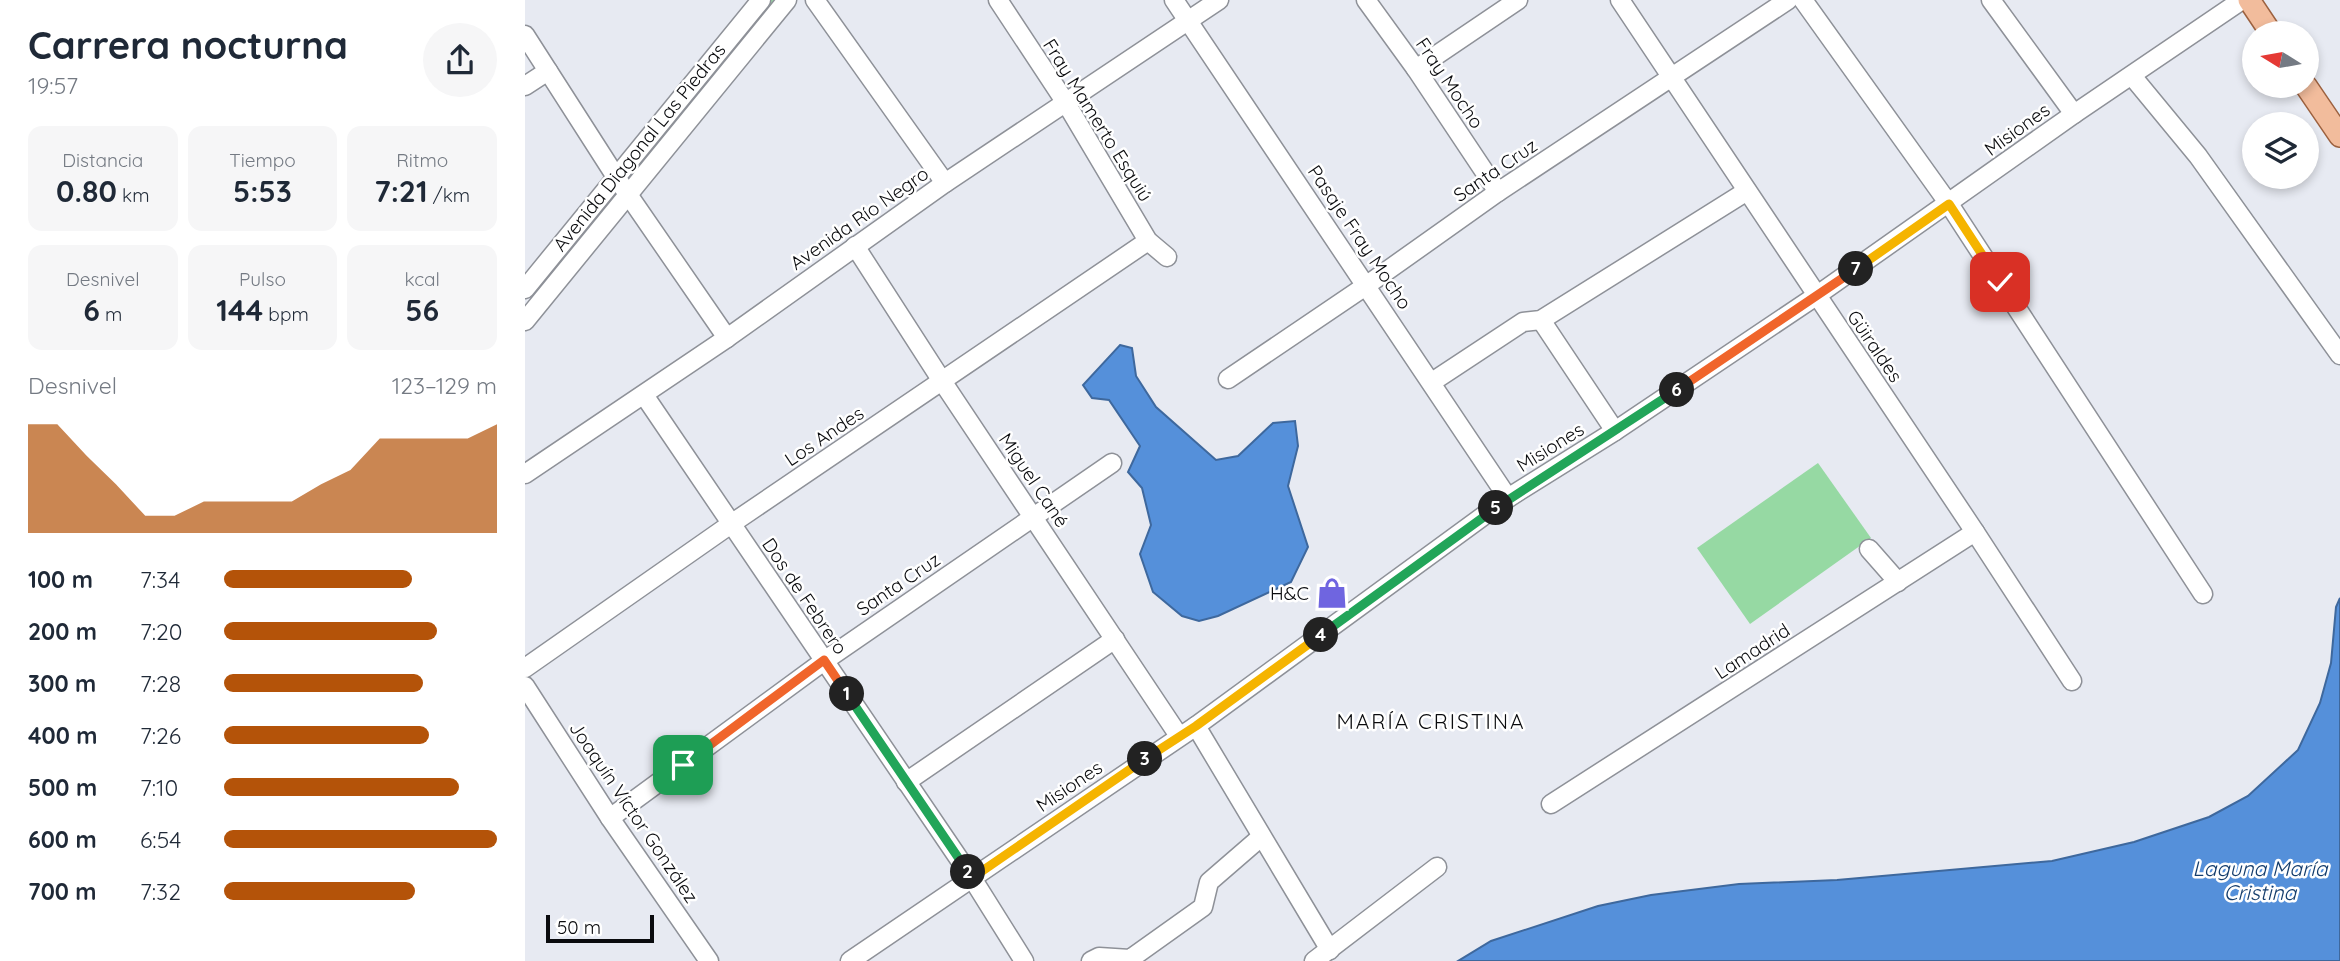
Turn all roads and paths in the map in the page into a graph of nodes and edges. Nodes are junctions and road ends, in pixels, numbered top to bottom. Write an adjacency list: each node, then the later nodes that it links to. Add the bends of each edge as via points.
1 (761, 0): 27 (street, Avenida Diagonal Las Piedras)
2 (787, 0): 31 (street, Avenida Diagonal Las Piedras)
3 (815, 0): 28 (street)
4 (998, 0): 24 (street, Fray Mamerto Esquiú)
5 (1174, 0): 15 (street, Pasaje Fray Mocho)
6 (1219, 0): 15 (street, Avenida Río Negro)
7 (1366, 0): 18 (street, Fray Mocho)
8 (1518, 0): 18 (street)
9 (1620, 0): 21 (street, Güiraldes)
10 (1788, 0): 21 (street, Santa Cruz)
11 (1803, 0): 32 (street)
12 (1990, 0): 25 (street)
13 (2242, 0): 20 (street, Misiones)
14 (2249, 0): 16 (main road)
15 (1188, 20): 24 (street, Avenida Río Negro); 36 (street, Pasaje Fray Mocho)
16 (2263, 21)
17 (525, 35): 19 (street)
18 (1416, 69): 30 (street, Fray Mocho)
19 (548, 71): 22 (street); 27 (street)
20 (2132, 76): 25 (street, Misiones); 42 (street, via 2198,156)
21 (1671, 78): 29 (street, Güiraldes); 30 (street, Santa Cruz)
22 (525, 86)
23 (2315, 98): 26 (main road)
24 (1066, 103): 28 (street, Avenida Río Negro); 33 (street, Fray Mamerto Esquiú)
25 (2074, 114): 32 (street, Misiones)
26 (2340, 136)
27 (616, 177): 31 (street); 37 (street, Avenida Diagonal Las Piedras)
28 (945, 183): 34 (street, Avenida Río Negro)
29 (1747, 191): 38 (street, Güiraldes); 39 (street)
30 (1498, 192): 36 (street, Santa Cruz)
31 (628, 193): 40 (street, Avenida Diagonal Las Piedras); 41 (street)
32 (1949, 204): 38 (street, Misiones); 56 (street)
33 (1148, 241): 35 (street, Fray Mamerto Esquiú); 44 (street, Los Andes)
34 (855, 246): 41 (street, Avenida Río Negro); 44 (street, Miguel Cané)
35 (1167, 257)
36 (1367, 285): 43 (street, Santa Cruz); 45 (street, Pasaje Fray Mocho)
37 (525, 289)
38 (1817, 296): 47 (street, Misiones); 53 (street, Güiraldes)
39 (1541, 320): 45 (street, via 1523,323); 47 (street)
40 (525, 321)
41 (727, 338): 46 (street, Avenida Río Negro)
42 (2340, 355)
43 (1229, 379)
44 (942, 381): 51 (street, Miguel Cané); 52 (street, Los Andes)
45 (1432, 382): 50 (street, Pasaje Fray Mocho)
46 (644, 395): 49 (street, Avenida Río Negro); 52 (street, Dos de Febrero)
47 (1615, 431): 50 (street, Misiones)
48 (1112, 463): 51 (street, Santa Cruz)
49 (525, 474)
50 (1509, 498): 62 (street, Misiones)
51 (1034, 517): 57 (street, Miguel Cané); 58 (street, Santa Cruz)
52 (731, 524): 58 (street, Dos de Febrero); 59 (street, Los Andes)
53 (1975, 532): 55 (street, Lamadrid); 60 (street, Güiraldes)
54 (1869, 549): 55 (street)
55 (1898, 583): 65 (street, Lamadrid)
56 (2203, 594)
57 (1115, 639): 63 (street, Miguel Cané); 64 (street)
58 (824, 660): 64 (street, Dos de Febrero); 66 (street, Santa Cruz)
59 (525, 668)
60 (2072, 681)
61 (525, 686): 66 (street, Joaquín Víctor González)
62 (1196, 726): 63 (street, Misiones); 67 (street)
63 (1179, 736): 69 (street, Misiones)
64 (906, 782): 69 (street, Dos de Febrero)
65 (1551, 804)
66 (610, 818): 71 (street, Joaquín Víctor González)
67 (1261, 837): 70 (street); 74 (street, via 1209,882 1203,907 1130,959 1099,957)
68 (1437, 867): 70 (street)
69 (972, 878): 72 (street, Misiones); 73 (street, Dos de Febrero)
70 (1330, 950): 75 (street)
71 (709, 961)
72 (850, 961)
73 (1024, 961)
74 (1091, 961)
75 (1314, 961)

